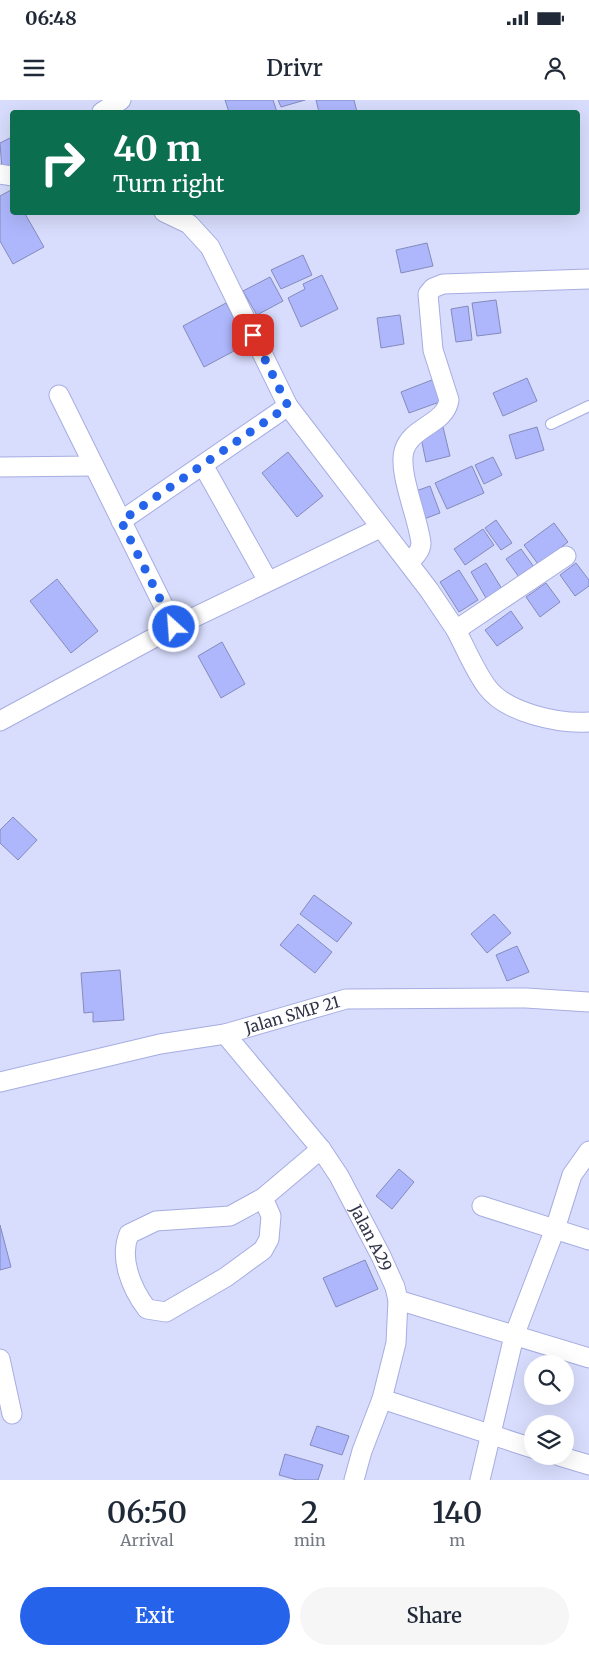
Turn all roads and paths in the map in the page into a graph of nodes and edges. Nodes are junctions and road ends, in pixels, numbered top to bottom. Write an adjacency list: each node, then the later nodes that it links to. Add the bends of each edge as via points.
1 (121, 100): 2 (street)
2 (105, 110)
3 (170, 215): 6 (street, via 189,224 210,247)
4 (589, 279): 15 (street, via 443,284 432,288 428,294 433,350 449,400 448,409 442,416 418,431 404,450 402,465 421,543 415,557)
5 (59, 395): 11 (street)
6 (288, 406): 9 (street); 13 (street)
7 (589, 406): 8 (lane)
8 (550, 424)
9 (203, 465): 12 (street); 16 (street)
10 (0, 466): 11 (street)
11 (94, 466): 12 (street)
12 (121, 521): 17 (street)
13 (380, 528): 15 (street); 16 (street)
14 (566, 556): 18 (street)
15 (408, 562): 18 (street)
16 (268, 581): 17 (street)
17 (174, 627): 19 (street)
18 (456, 630): 20 (street, via 487,688 501,700 551,720)
19 (0, 721)
20 (589, 722)
21 (589, 1002): 22 (street); 23 (street, Jalan SMP 21, via 526,998 346,999)
22 (589, 1010)
23 (225, 1034): 24 (street, Jalan SMP 21, via 160,1044); 25 (street, Jalan A29)
24 (0, 1082)
25 (321, 1149): 27 (street); 31 (street, Jalan A29, via 382,1256)
26 (589, 1151): 29 (street, via 572,1175)
27 (263, 1198): 27 (street, via 230,1216 156,1221 129,1234 124,1245 126,1266 138,1297 147,1308 166,1312 226,1277 263,1250 269,1239 270,1216)
28 (482, 1206): 29 (street)
29 (555, 1229): 30 (street); 32 (street)
30 (589, 1240)
31 (398, 1300): 32 (street); 35 (street, Jalan A29, via 396,1343)
32 (514, 1336): 33 (street); 37 (street)
33 (589, 1358)
34 (0, 1359): 36 (street)
35 (382, 1399): 37 (street); 41 (street, Jalan A29)
36 (12, 1414)
37 (492, 1436): 38 (street); 42 (street)
38 (524, 1446)
39 (574, 1461): 40 (street)
40 (589, 1466)
41 (354, 1480)
42 (480, 1480)

